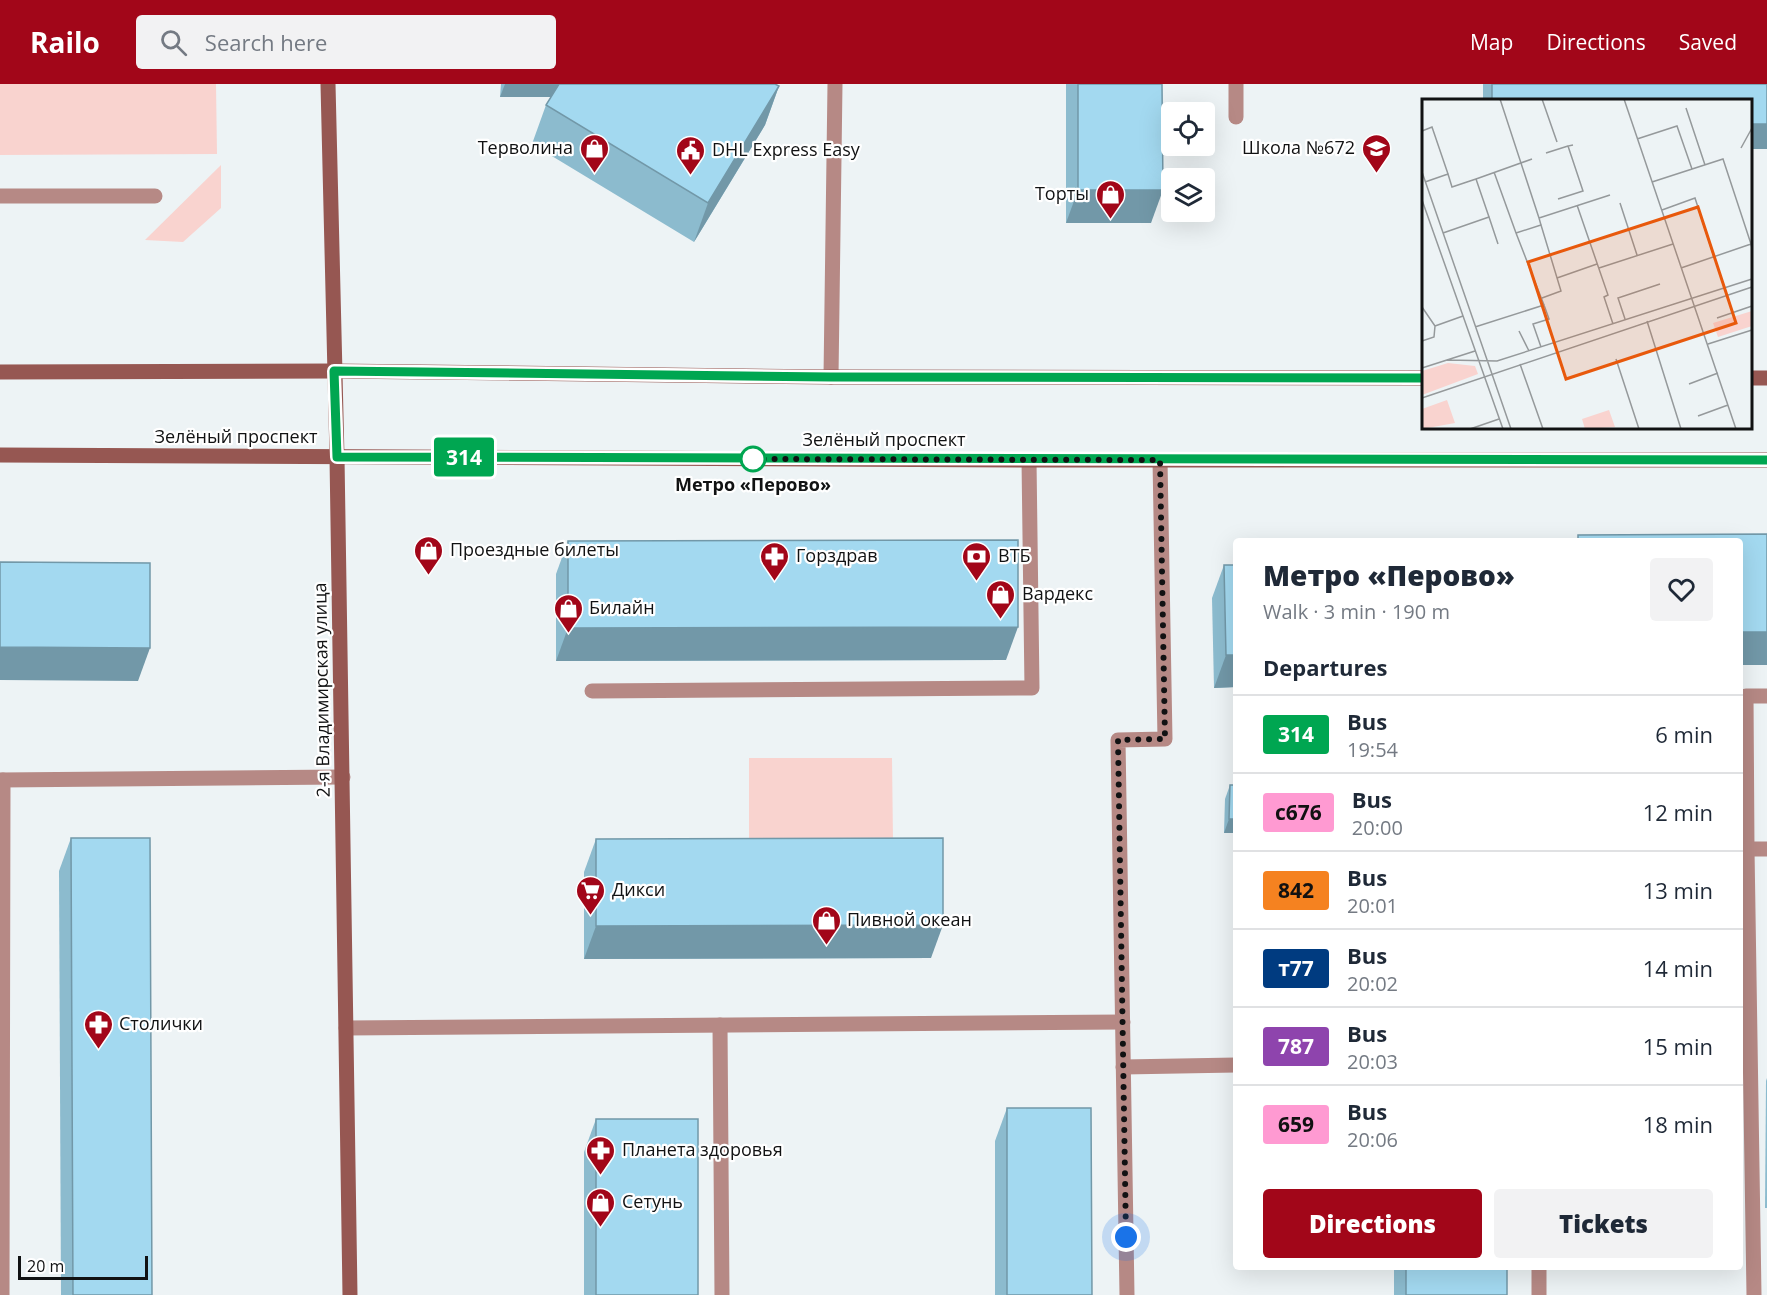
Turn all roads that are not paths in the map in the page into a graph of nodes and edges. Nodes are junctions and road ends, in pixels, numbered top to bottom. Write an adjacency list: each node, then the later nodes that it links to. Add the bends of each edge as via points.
1 (327, 84): 7 (main road, 2-я Владимирская улица)
2 (835, 84): 9 (lane)
3 (1236, 84): 4 (lane)
4 (1236, 117)
5 (0, 196): 6 (lane)
6 (155, 196)
7 (334, 371): 8 (main road); 9 (main road); 12 (main road, 2-я Владимирская улица)
8 (0, 372)
9 (831, 377): 10 (main road)
10 (1422, 378)
11 (0, 455): 12 (main road, Зелёный проспект)
12 (337, 457): 13 (main road, Зелёный проспект); 18 (main road, 2-я Владимирская улица)
13 (1029, 460): 14 (main road, Зелёный проспект); 16 (lane, via 1032,687)
14 (1160, 460): 15 (main road, Зелёный проспект); 23 (lane, via 1165,739 1118,740)
15 (1767, 460)
16 (592, 691)
17 (1767, 696): 20 (lane, via 1746,696)
18 (343, 777): 19 (lane); 25 (main road, 2-я Владимирская улица)
19 (1, 780): 29 (lane)
20 (1747, 849): 21 (lane); 22 (lane)
21 (1767, 849)
22 (1744, 917): 34 (lane)
23 (1123, 1022): 24 (lane); 27 (lane)
24 (720, 1025): 25 (lane); 31 (lane)
25 (346, 1028): 30 (main road, 2-я Владимирская улица)
26 (1233, 1065): 27 (lane)
27 (1123, 1067): 32 (lane)
28 (1539, 1270): 33 (lane)
29 (2, 1295)
30 (350, 1295)
31 (722, 1295)
32 (1127, 1295)
33 (1539, 1295)
34 (1754, 1295)

